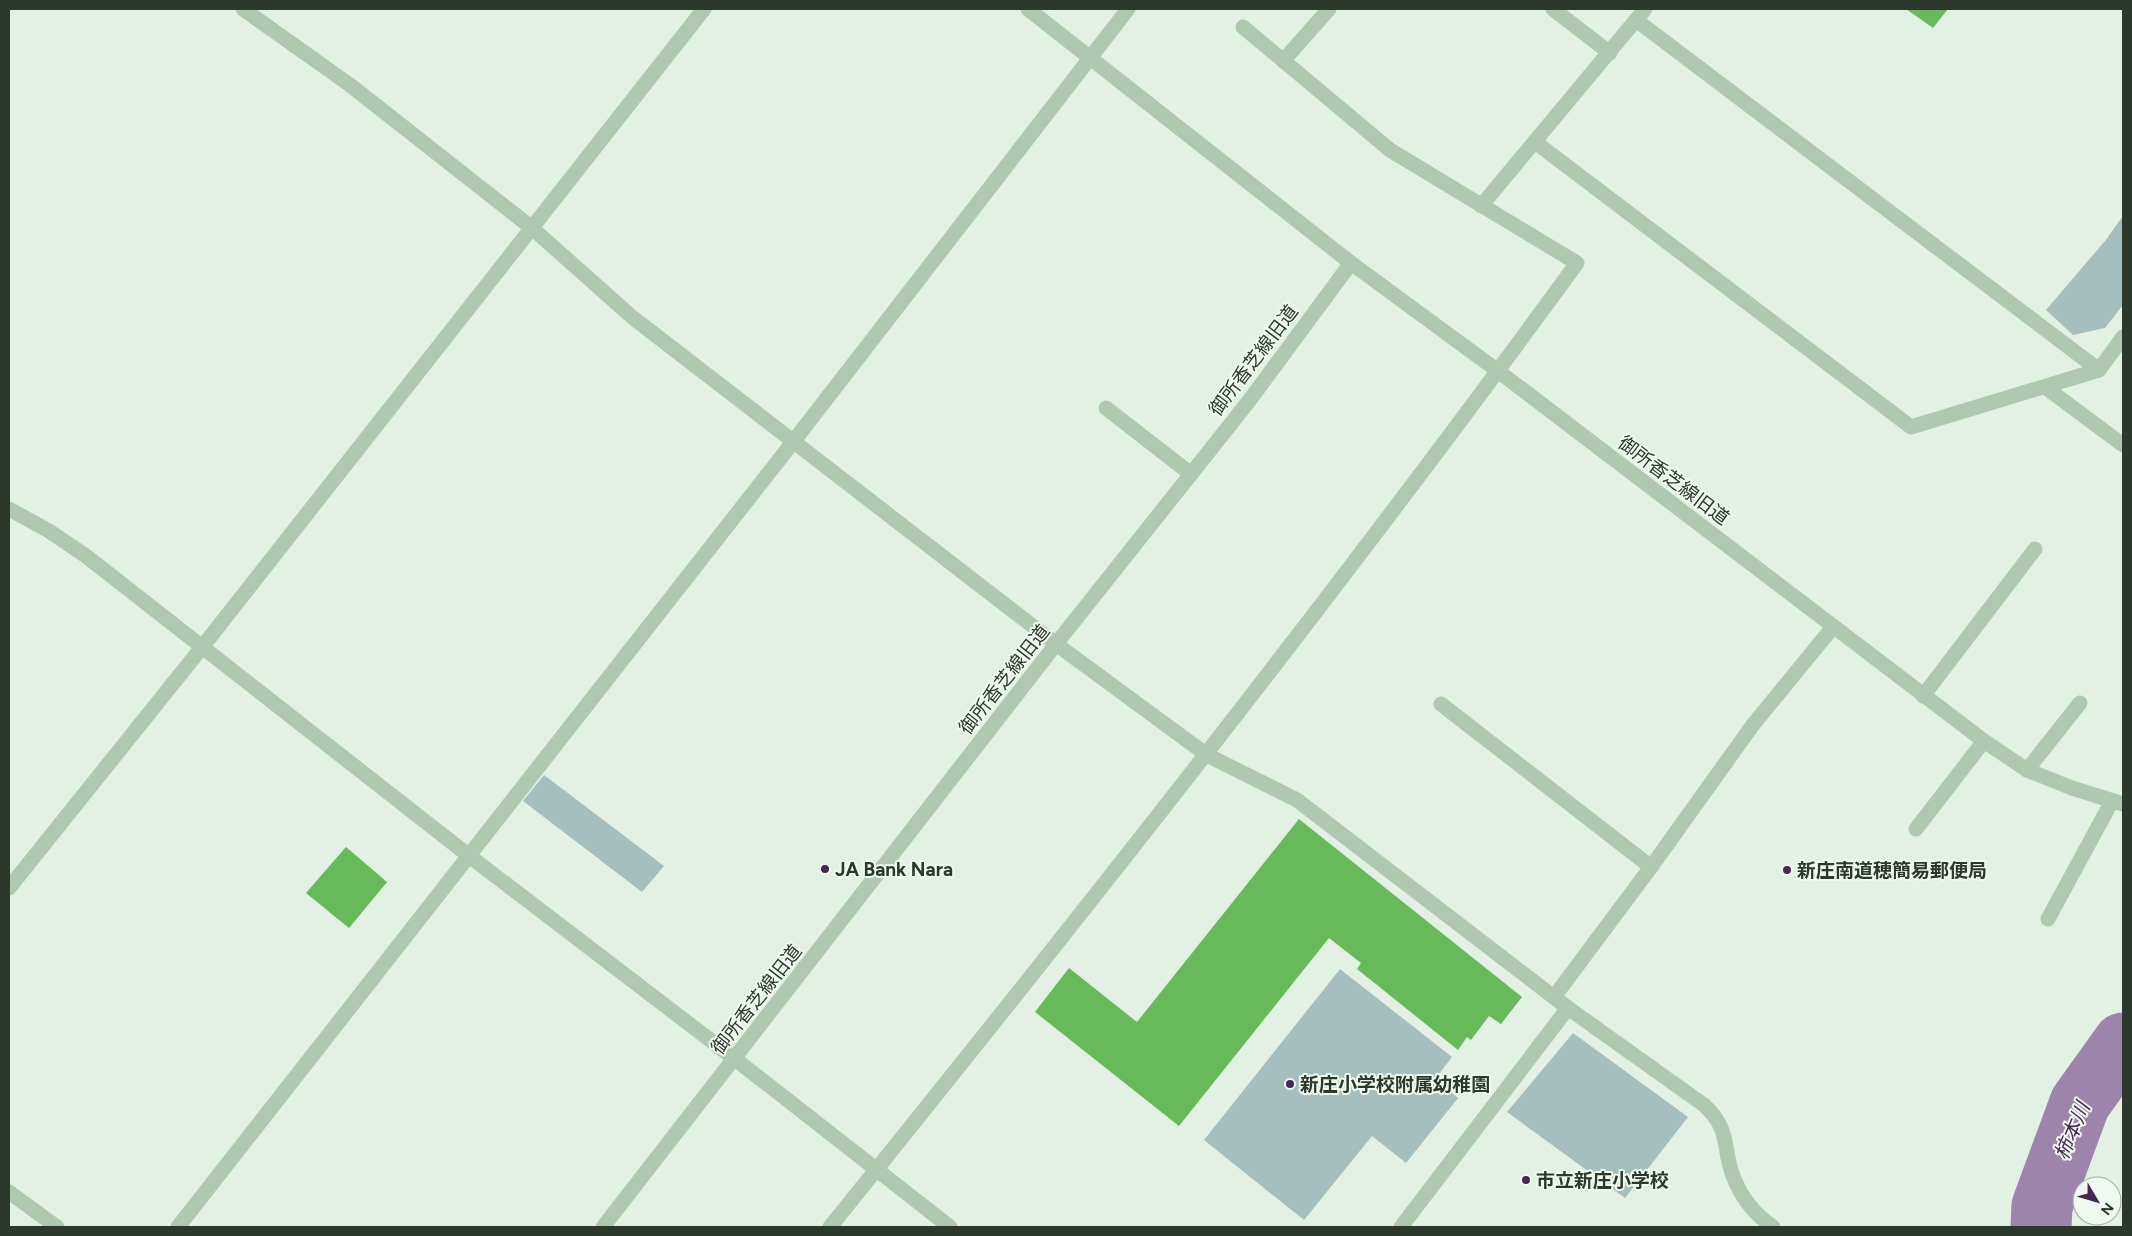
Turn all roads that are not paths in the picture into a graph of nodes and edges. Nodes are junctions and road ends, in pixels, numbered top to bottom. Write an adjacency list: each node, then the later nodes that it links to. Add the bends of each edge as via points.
1 (243, 9): 14 (street, via 350,85)
2 (704, 9): 14 (street)
3 (1028, 9): 10 (street)
4 (1128, 9): 10 (street)
5 (1329, 9): 11 (street)
6 (1553, 9): 9 (street)
7 (1641, 14): 9 (street); 17 (street)
8 (1243, 27): 11 (street)
9 (1610, 53): 12 (street)
10 (1089, 57): 15 (street); 21 (street)
11 (1283, 60): 13 (street, via 1390,150)
12 (1535, 142): 13 (street); 19 (street, via 1911,427)
13 (1482, 206): 18 (street, via 1577,263)
14 (532, 228): 21 (street, via 632,317); 28 (street)
15 (1352, 262): 18 (street, 御所香芝線旧道); 23 (street, 御所香芝線旧道)
16 (2123, 337): 17 (street)
17 (2099, 370): 19 (street)
18 (1498, 371): 26 (street, 御所香芝線旧道); 33 (street)
19 (2045, 387): 22 (street)
20 (1106, 408): 23 (street)
21 (793, 442): 27 (street); 37 (street)
22 (2123, 445)
23 (1191, 474): 27 (street, 御所香芝線旧道)
24 (9, 509): 28 (street, via 86,556)
25 (2035, 549): 29 (street)
26 (1833, 627): 29 (street, 御所香芝線旧道); 38 (street, via 1752,726)
27 (1056, 644): 33 (street); 43 (street, 御所香芝線旧道)
28 (203, 646): 37 (street); 39 (street)
29 (1923, 696): 32 (street, 御所香芝線旧道)
30 (2080, 702): 34 (street)
31 (1441, 704): 38 (street)
32 (1984, 741): 34 (street, 御所香芝線旧道); 36 (street)
33 (1207, 755): 41 (street, via 1297,800); 44 (street)
34 (2027, 770): 35 (street, 御所香芝線旧道)
35 (2118, 803): 40 (street)
36 (1916, 829)
37 (468, 854): 43 (street); 47 (street)
38 (1651, 867): 41 (street)
39 (9, 888)
40 (2048, 919)
41 (1554, 997): 42 (street)
42 (1568, 1008): 51 (street); 52 (street, via 1716,1116 1723,1130 1732,1174 1744,1201)
43 (735, 1058): 44 (street); 48 (street, 御所香芝線旧道)
44 (877, 1170): 49 (street); 50 (street)
45 (9, 1192): 46 (street)
46 (57, 1227)
47 (178, 1227)
48 (603, 1227)
49 (830, 1227)
50 (950, 1227)
51 (1401, 1227)
52 (1773, 1227)

